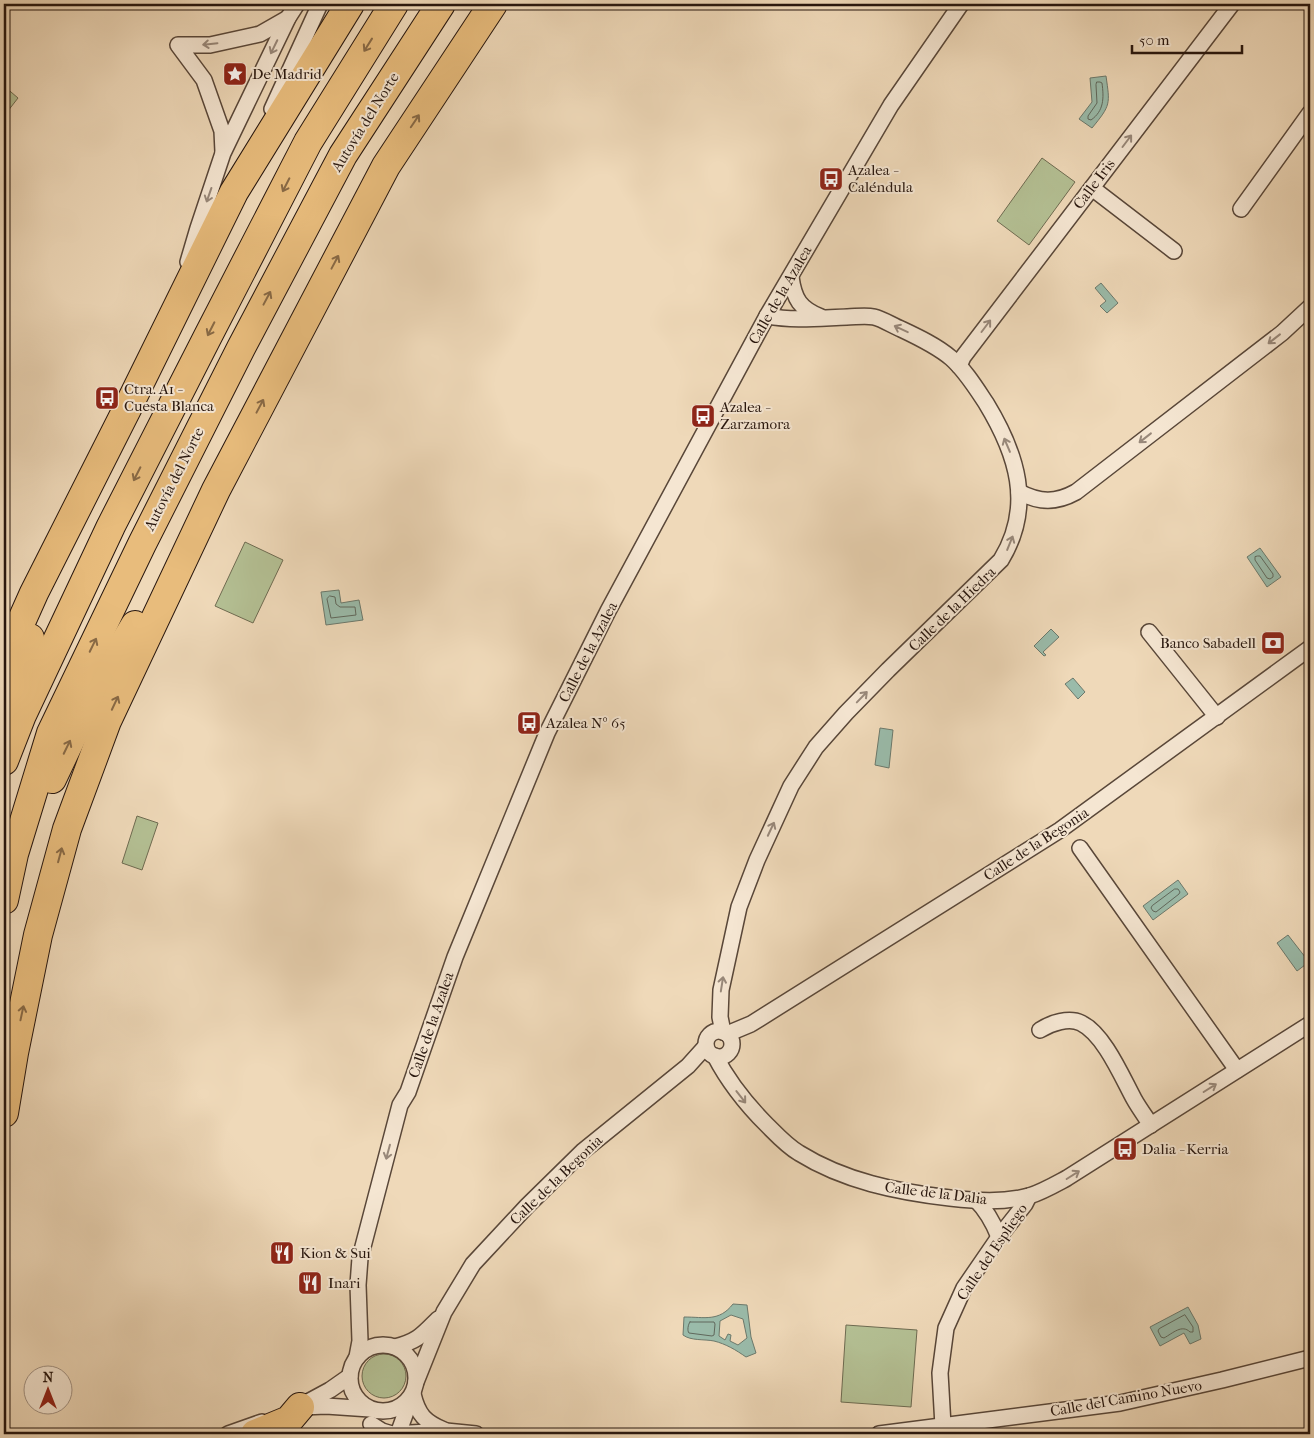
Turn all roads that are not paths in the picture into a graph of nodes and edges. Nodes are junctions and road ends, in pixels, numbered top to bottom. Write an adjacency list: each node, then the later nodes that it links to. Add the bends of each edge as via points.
1 (297, 4): 9 (street)
2 (320, 4): 13 (street)
3 (350, 4): 13 (highway)
4 (394, 4): 32 (highway, one-way to 32, via 308,142 208,336 111,526 22,715)
5 (441, 4): 34 (highway, Autovía del Norte, one-way to 5, via 51,733 142,544 343,155)
6 (493, 4): 23 (highway, one-way to 6, via 386,166)
7 (961, 4): 17 (street, Calle de la Azalea, via 890,105)
8 (1232, 4): 12 (street, Calle Iris, one-way to 8)
9 (288, 18): 11 (street, one-way to 11); 11 (street, one-way to 11, via 260,34 210,45 178,45 204,80 222,132)
10 (1310, 113): 14 (street)
11 (223, 153): 19 (street, one-way to 19)
12 (1092, 188): 16 (street); 22 (street, Calle Iris, one-way to 12, via 962,357)
13 (234, 192): 15 (highway)
14 (1241, 209)
15 (206, 248): 19 (highway); 30 (highway, via 201,274 40,608)
16 (1174, 251)
17 (791, 277): 20 (street, Calle de la Azalea); 21 (street, via 800,304)
18 (1310, 307): 24 (street, one-way to 24, via 1282,333 1076,492 1054,500 1033,498)
19 (173, 316): 25 (highway)
20 (767, 316): 21 (street, Calle de la Hiedra); 48 (street, Calle de la Azalea, one-way to 48, via 608,611 547,733 455,957 408,1092 400,1105 360,1258 360,1341)
21 (823, 318): 22 (street, Calle de la Hiedra, one-way to 21, via 933,346 874,317)
22 (959, 366): 24 (street, Calle de la Hiedra, one-way to 22, via 1012,458 995,419)
23 (216, 490): 34 (highway, one-way to 23, via 88,703); 41 (highway, one-way to 23, via 38,935 67,829 107,721)
24 (1019, 492): 38 (street, Calle de la Hiedra, one-way to 24, via 720,1017 721,990 739,907 791,786 816,747 846,713 1001,560 1018,522)
25 (34, 593): 26 (street); 29 (highway)
26 (4, 629)
27 (1150, 632): 31 (street)
28 (1310, 648): 31 (street, Calle de la Begonia)
29 (4, 660)
30 (4, 710)
31 (1217, 717): 38 (street, Calle de la Begonia, via 1060,830)
32 (4, 761)
33 (1080, 848): 40 (street)
34 (14, 854): 35 (highway, Autovía del Norte)
35 (4, 900)
36 (1310, 1024): 40 (street, Calle de la Dalia)
37 (1040, 1030): 42 (street, via 1071,1020 1092,1031 1114,1061)
38 (727, 1037): 39 (street, via 732,1048 728,1054 722,1057); 39 (street, via 717,1032 711,1034 707,1040)
39 (711, 1053): 44 (street, Calle de la Dalia, one-way to 44, via 744,1101 797,1152 843,1175 877,1185 925,1195); 46 (street, Calle de la Begonia, via 688,1066 583,1151 473,1264)
40 (1237, 1070): 42 (street, Calle de la Dalia, one-way to 40)
41 (4, 1113)
42 (1151, 1125): 43 (street, Calle de la Dalia, one-way to 42, via 1067,1178)
43 (1029, 1196): 44 (street, Calle de la Dalia); 45 (street, Calle del Espliego)
44 (976, 1200): 45 (street, via 992,1220)
45 (999, 1237): 54 (street, Calle del Espliego, via 964,1288 946,1328 940,1373)
46 (444, 1312): 47 (street, Calle de la Begonia, via 421,1337); 51 (street, Calle de la Begonia)
47 (395, 1347): 48 (street, via 374,1346); 51 (street, via 412,1361 416,1371)
48 (357, 1357): 50 (street)
49 (1310, 1358): 54 (street, Calle del Camino Nuevo, via 1120,1403)
50 (350, 1376): 52 (street); 53 (street, via 350,1385)
51 (413, 1391): 53 (street, via 398,1408); 55 (street, via 415,1404 422,1416); 57 (street, Calle de la Begonia)
52 (300, 1408): 53 (street, via 326,1406); 56 (highway, via 289,1420)
53 (367, 1415): 57 (street, via 382,1431)
54 (943, 1426): 59 (street, Calle del Camino Nuevo)
55 (446, 1431): 57 (street); 58 (street)
56 (234, 1434)
57 (398, 1434)
58 (476, 1434)
59 (879, 1434)

